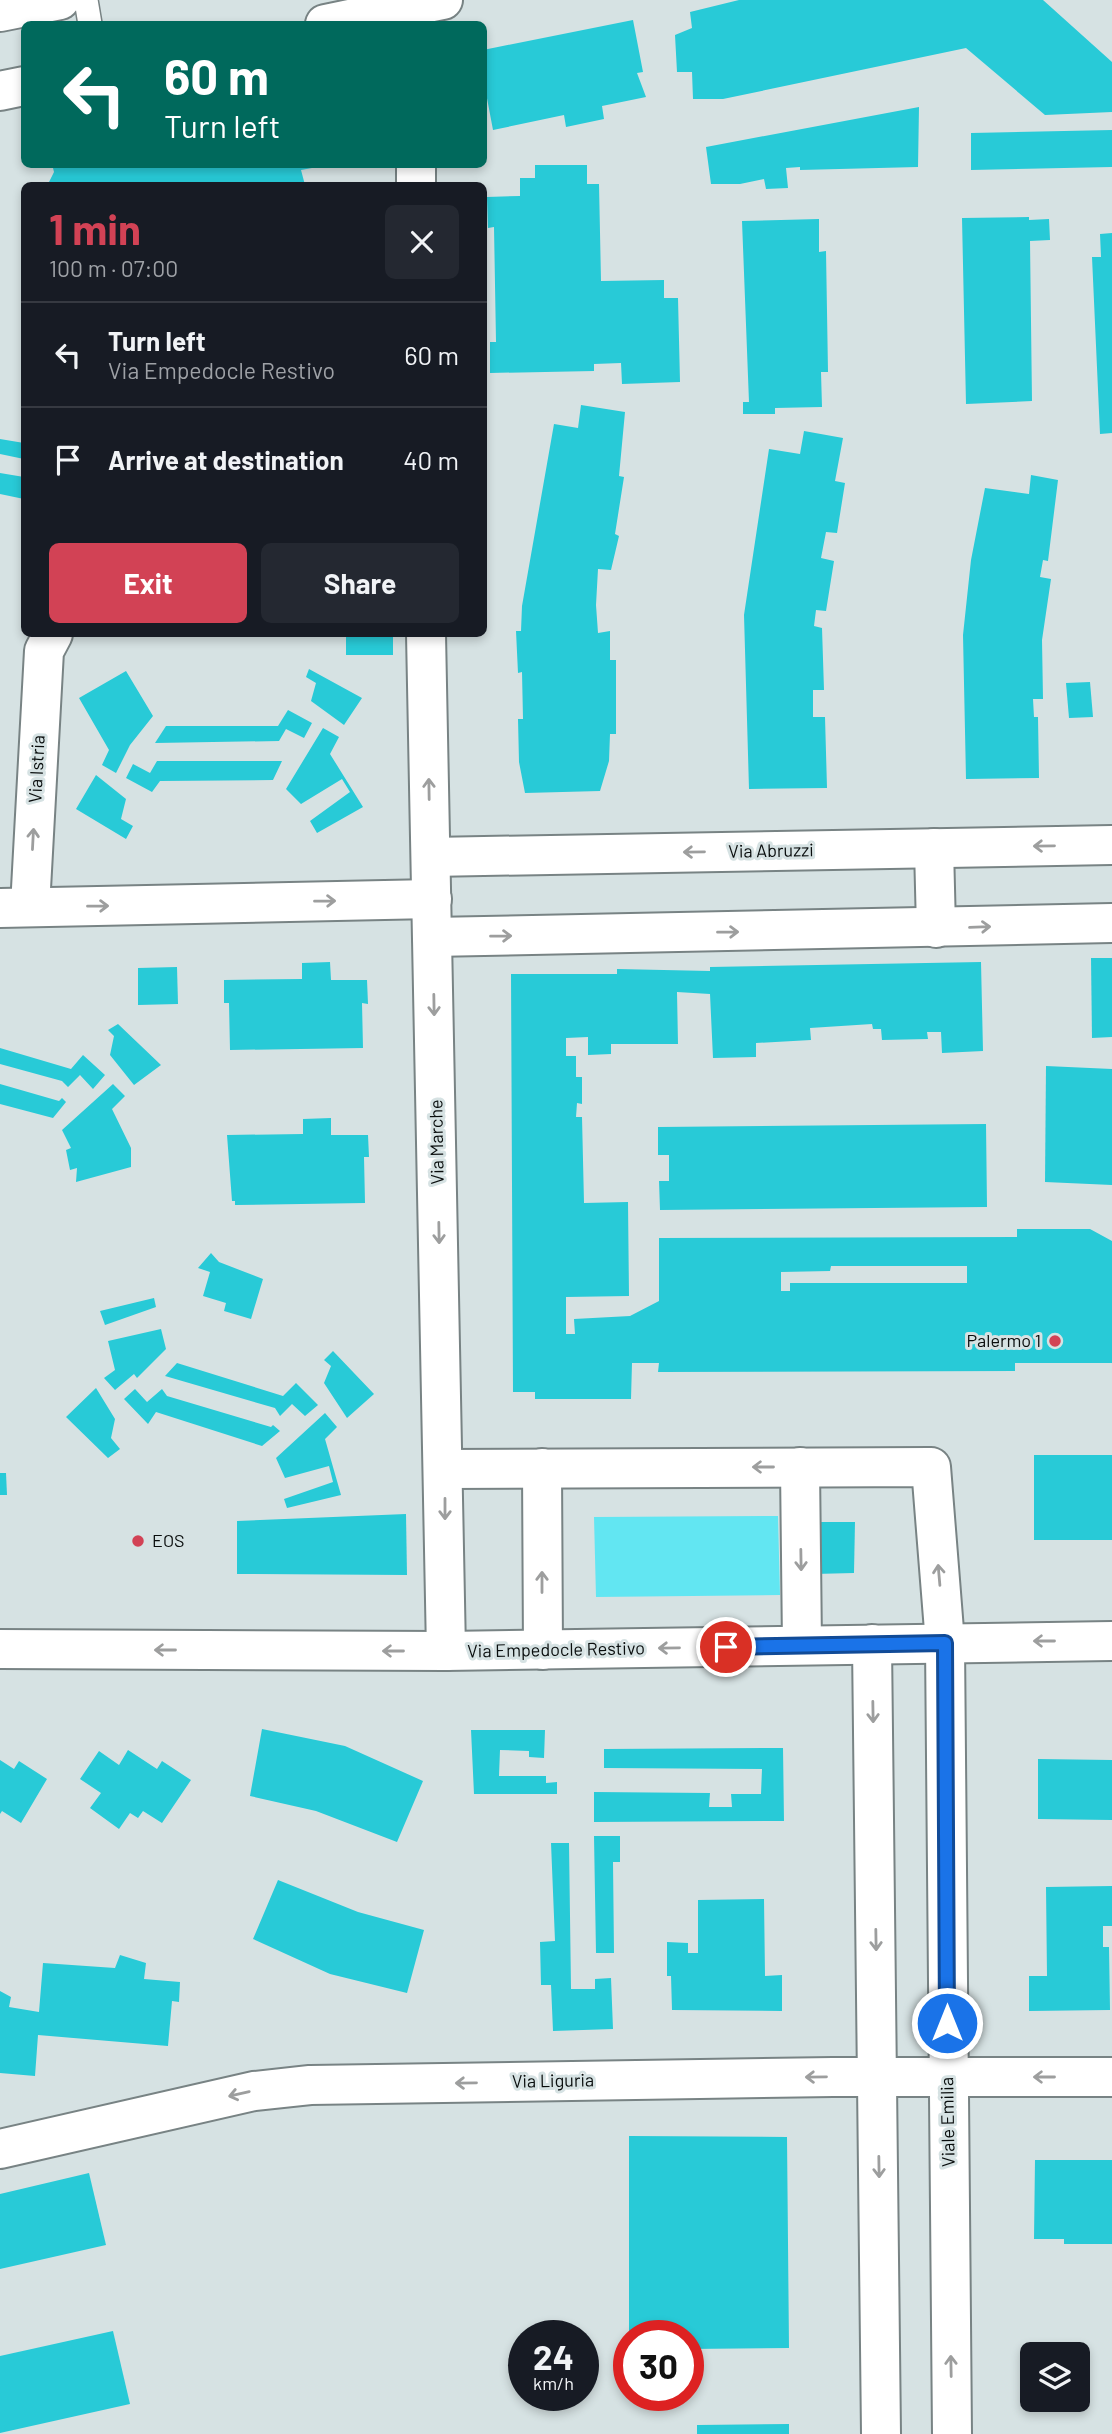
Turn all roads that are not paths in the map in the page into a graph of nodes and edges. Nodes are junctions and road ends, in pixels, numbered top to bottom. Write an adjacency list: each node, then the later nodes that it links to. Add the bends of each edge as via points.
1 (60, 0): 4 (street)
2 (86, 0): 5 (lane)
3 (423, 10): 6 (street)
4 (0, 12)
5 (90, 21)
6 (346, 21)
7 (21, 87): 8 (street)
8 (0, 91)
9 (51, 637): 15 (street, Via Istria, one-way to 9, via 44,651)
10 (426, 637): 13 (street, Via Marche, one-way to 10)
11 (1112, 845): 12 (street, Via Abruzzi, one-way to 12)
12 (934, 848): 13 (street, Via Abruzzi, one-way to 13); 17 (street)
13 (431, 857): 14 (street, Via Marche)
14 (432, 899): 15 (street, one-way to 14); 18 (street, Via Marche)
15 (15, 908)
16 (1112, 923): 17 (street, one-way to 16)
17 (936, 928): 18 (street, one-way to 17)
18 (432, 937): 21 (street, Via Marche, one-way to 21)
19 (800, 1467): 20 (street, one-way to 20); 23 (street, Viale Emilia, one-way to 19, via 931,1467); 25 (street, one-way to 25)
20 (542, 1468): 21 (street); 27 (street, one-way to 20)
21 (444, 1469): 28 (street, Via Marche, one-way to 28)
22 (1112, 1641): 23 (street, Via Empedocle Restivo, one-way to 23)
23 (945, 1643): 24 (street, Via Empedocle Restivo); 30 (street, Viale Emilia)
24 (872, 1644): 25 (street, Via Empedocle Restivo); 29 (street, one-way to 29)
25 (802, 1645): 27 (street, Via Empedocle Restivo, one-way to 27)
26 (0, 1649): 28 (street, Via Empedocle Restivo, one-way to 26)
27 (543, 1650): 28 (street, Via Empedocle Restivo)
28 (446, 1651)
29 (878, 2077): 30 (street, Via Liguria); 32 (street, Via Liguria, one-way to 32, via 310,2085 254,2091); 33 (street, one-way to 33)
30 (947, 2077): 31 (street, Via Liguria, one-way to 30); 34 (street, Viale Emilia, one-way to 30)
31 (1112, 2077)
32 (0, 2148)
33 (881, 2434)
34 (952, 2434)

